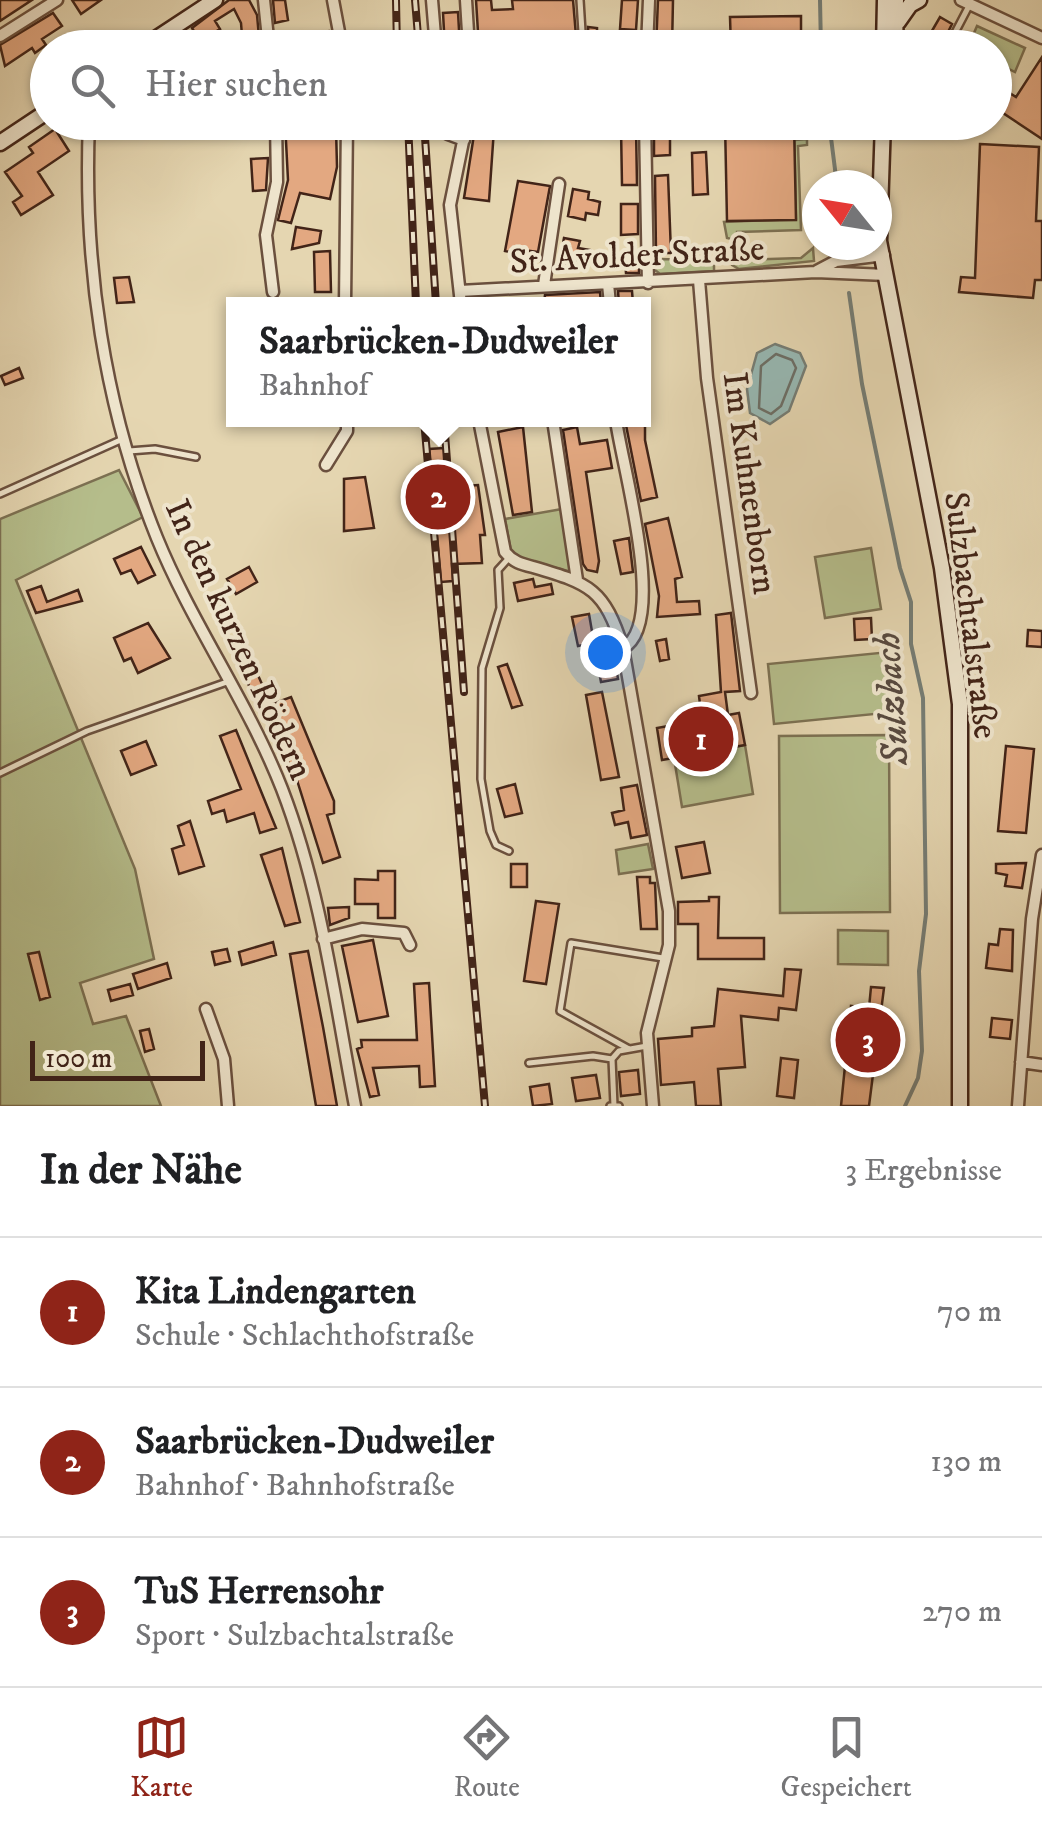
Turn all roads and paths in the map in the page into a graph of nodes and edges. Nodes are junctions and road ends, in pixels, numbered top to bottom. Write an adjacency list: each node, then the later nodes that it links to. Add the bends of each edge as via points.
1 (56, 0): 22 (street)
2 (215, 0): 13 (main road)
3 (264, 0): 14 (street)
4 (333, 0): 15 (street)
5 (432, 0): 16 (street)
6 (466, 0): 17 (street)
7 (580, 0): 18 (lane)
8 (649, 0): 19 (street)
9 (888, 0): 12 (main road); 20 (main road)
10 (919, 0): 12 (main road)
11 (966, 2): 21 (lane); 23 (street)
12 (896, 28)
13 (169, 30)
14 (267, 30)
15 (339, 30)
16 (434, 30)
17 (468, 30)
18 (582, 30)
19 (648, 30)
20 (886, 30)
21 (954, 30)
22 (0, 36)
23 (1042, 38)
24 (30, 124): 32 (main road)
25 (90, 140): 53 (street, In den kurzen Rödern, via 97,319)
26 (276, 140): 45 (street, via 277,182 266,235)
27 (347, 140): 46 (street)
28 (464, 140): 44 (street, via 450,205)
29 (645, 140): 41 (street)
30 (882, 140): 33 (main road, Sulzbachtalstraße)
31 (891, 140): 34 (main road, Sulzbachtalstraße)
32 (0, 143)
33 (881, 170)
34 (890, 170)
35 (559, 184): 43 (street)
36 (836, 260): 38 (street, St. Avolder Straße)
37 (886, 260): 39 (main road, Sulzbachtalstraße)
38 (816, 272): 39 (street, St. Avolder Straße); 40 (street, St. Avolder Straße)
39 (886, 275): 80 (main road, Sulzbachtalstraße, via 942,568 960,704)
40 (699, 280): 41 (street, St. Avolder Straße); 62 (street, Im Kuhnenborn)
41 (648, 283): 42 (street, St. Avolder Straße)
42 (608, 284): 43 (street, St. Avolder Straße); 48 (street)
43 (544, 285): 44 (street, St. Avolder Straße)
44 (460, 291): 47 (street)
45 (274, 292)
46 (344, 297)
47 (461, 297)
48 (609, 297)
49 (347, 427): 56 (street)
50 (481, 427): 58 (street)
51 (553, 427): 59 (street)
52 (617, 427): 60 (street, via 644,588 636,636)
53 (125, 438): 54 (street, In den kurzen Rödern); 57 (lane)
54 (129, 452): 55 (lane, via 156,449); 61 (street, In den kurzen Rödern, via 157,538)
55 (196, 457)
56 (326, 466)
57 (0, 494)
58 (507, 555): 59 (street); 64 (lane, via 498,570 500,608 482,668 481,779 490,831)
59 (577, 580): 60 (street, via 604,600)
60 (623, 648): 68 (street, via 668,898)
61 (230, 681): 63 (lane, via 88,731); 66 (street, In den kurzen Rödern, via 290,811)
62 (751, 693)
63 (0, 773)
64 (508, 851)
65 (1042, 855): 73 (street)
66 (322, 940): 67 (street, via 378,928 404,933); 77 (street, In den kurzen Rödern)
67 (410, 945)
68 (666, 959): 70 (street); 71 (lane, via 572,943 560,1011)
69 (206, 1009): 76 (street, via 224,1059)
70 (647, 1046): 71 (lane); 79 (street)
71 (629, 1050): 72 (lane)
72 (612, 1059): 74 (lane); 78 (lane)
73 (1022, 1062): 75 (street); 81 (street)
74 (528, 1063)
75 (1042, 1065)
76 (228, 1106)
77 (356, 1106)
78 (614, 1106)
79 (653, 1106)
80 (960, 1106)
81 (1018, 1106)

